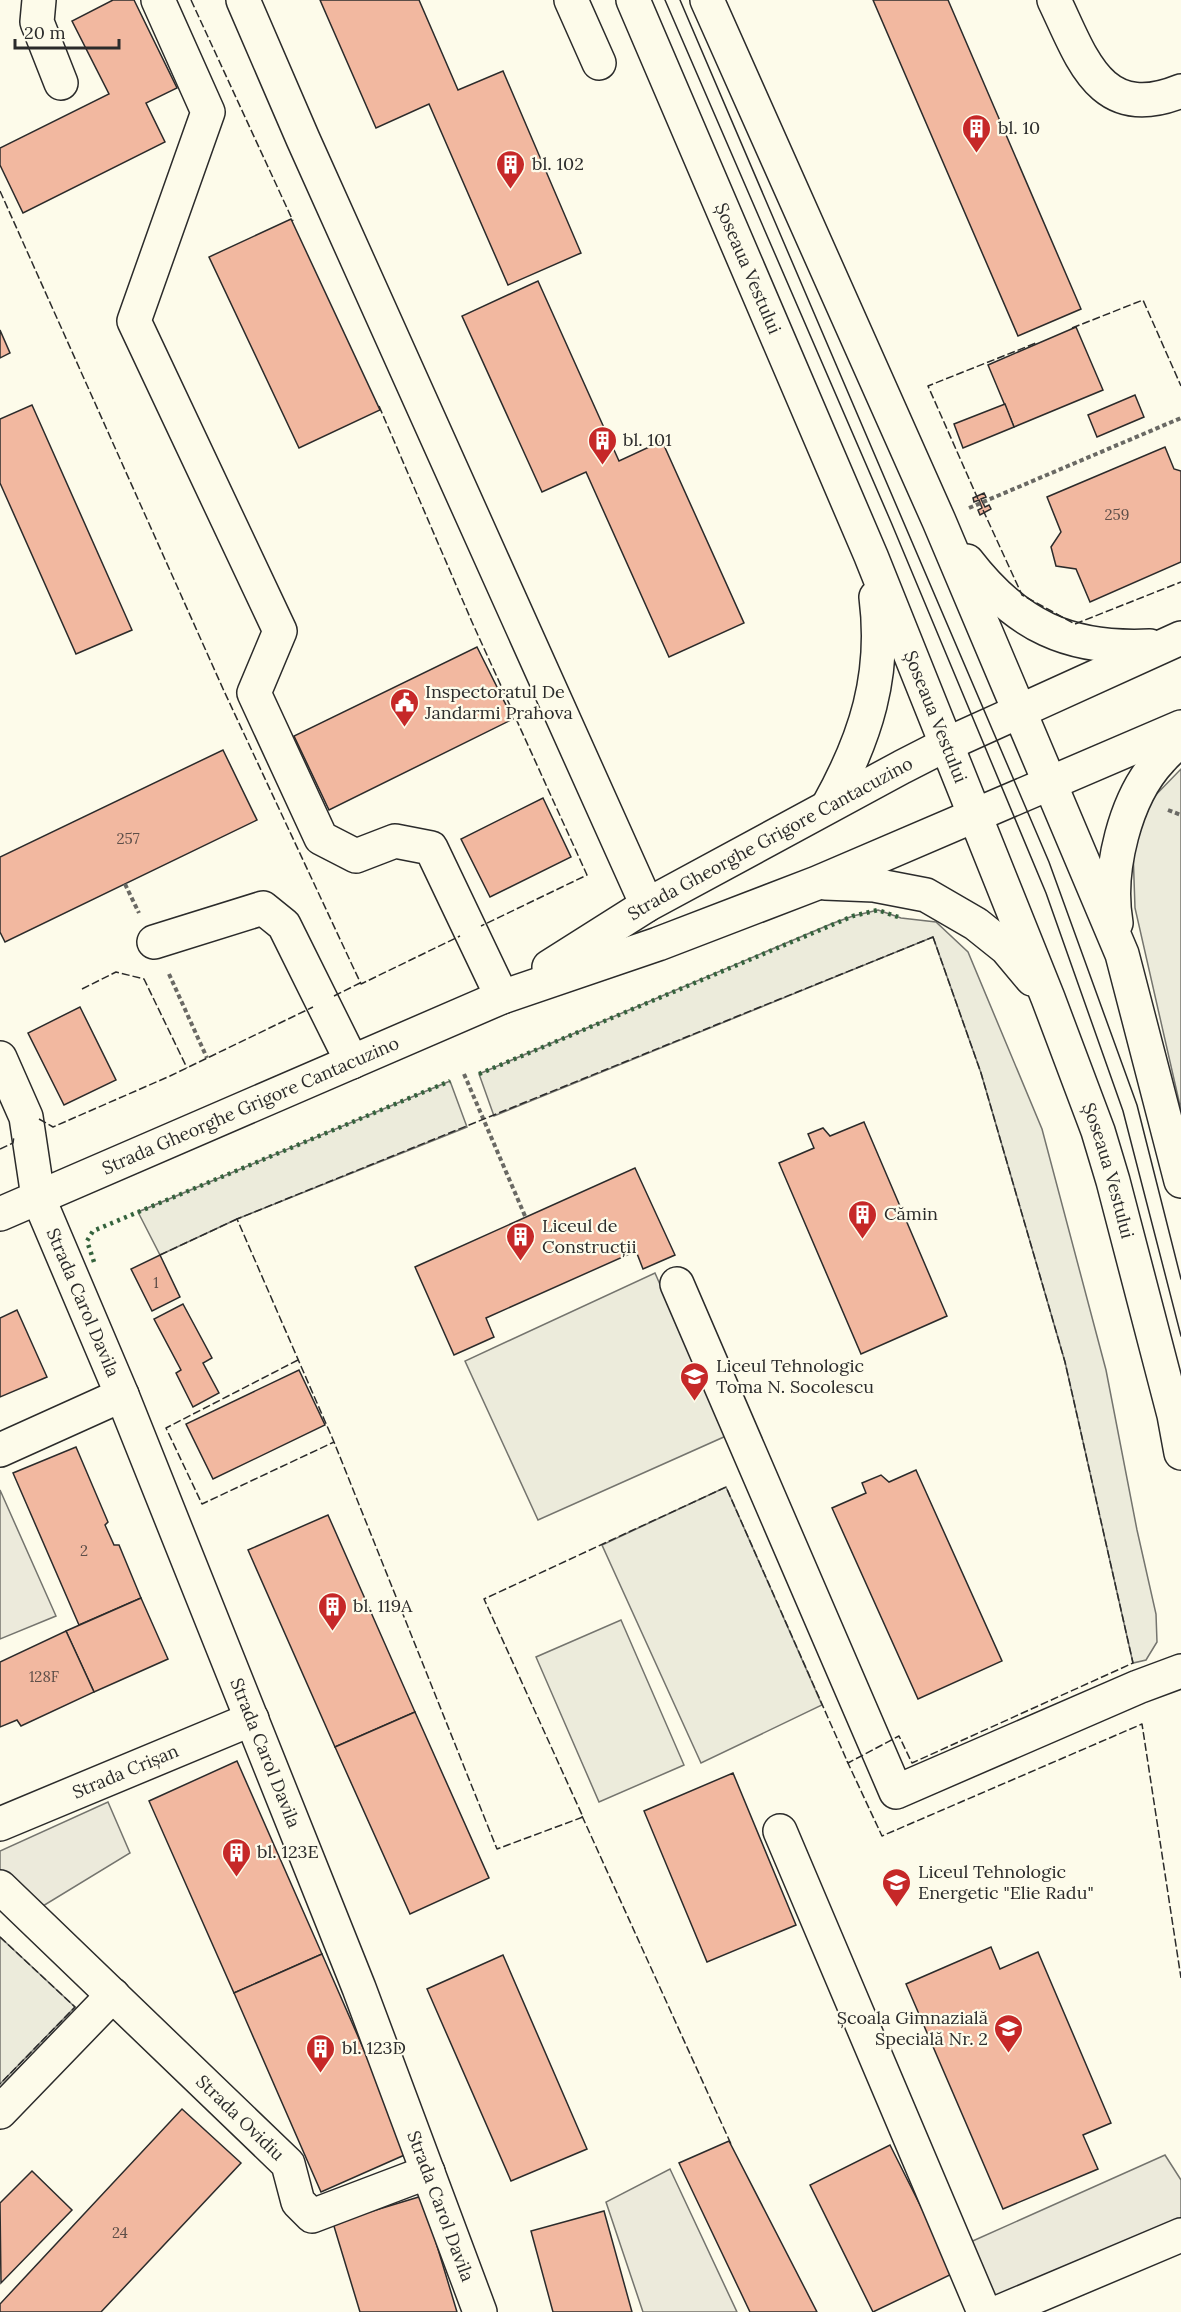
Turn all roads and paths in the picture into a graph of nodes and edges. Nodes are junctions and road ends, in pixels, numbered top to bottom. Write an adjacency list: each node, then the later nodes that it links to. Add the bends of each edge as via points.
1 (39, 0): 9 (main road, via 37,22)
2 (158, 0): 26 (main road, via 208,112 134,321 280,632 254,693 321,838 356,856 395,841 431,848)
3 (243, 0): 23 (main road)
4 (572, 0): 8 (main road)
5 (633, 0): 13 (main road, Șoseaua Vestului)
6 (707, 0): 12 (main road)
7 (1054, 0): 10 (main road, via 1088,71 1104,87 1121,97 1143,101)
8 (599, 63)
9 (61, 83)
10 (1181, 91)
11 (1180, 421): 12 (path)
12 (941, 525): 14 (main road, via 985,585 1035,625 1076,641 1120,647); 15 (main road)
13 (871, 556): 18 (main road, Șoseaua Vestului); 20 (main road, via 880,625 874,694 864,733)
14 (1172, 641): 15 (main road, Strada Gheorghe Grigore Cantacuzino)
15 (1020, 711): 18 (main road, Strada Gheorghe Grigore Cantacuzino); 19 (main road)
16 (1181, 727): 19 (main road, Strada Gheorghe Grigore Cantacuzino)
17 (1181, 740): 25 (main road, via 1160,760 1128,814 1116,860 1114,907)
18 (945, 745): 20 (main road, Strada Gheorghe Grigore Cantacuzino); 21 (main road, Șoseaua Vestului)
19 (1051, 783): 21 (main road, Strada Gheorghe Grigore Cantacuzino); 25 (main road)
20 (828, 806): 23 (main road, Strada Gheorghe Grigore Cantacuzino)
21 (974, 815): 22 (main road, Strada Gheorghe Grigore Cantacuzino); 27 (main road, Șoseaua Vestului)
22 (817, 883): 26 (main road, Strada Gheorghe Grigore Cantacuzino, via 658,944); 27 (main road, via 874,885 926,895 976,924 1006,948)
23 (647, 905): 26 (main road, Strada Gheorghe Grigore Cantacuzino)
24 (154, 942): 29 (main road, via 263,908 284,925)
25 (1122, 954): 31 (main road)
26 (502, 997): 29 (main road, Strada Gheorghe Grigore Cantacuzino)
27 (1048, 998): 37 (main road, Șoseaua Vestului, via 1098,1131)
28 (0, 1058): 32 (main road, Strada Carol Davila, via 26,1117)
29 (352, 1062): 32 (main road, Strada Gheorghe Grigore Cantacuzino)
30 (464, 1074): 34 (path)
31 (1181, 1181)
32 (38, 1197): 33 (main road, Strada Gheorghe Grigore Cantacuzino); 36 (main road, Strada Carol Davila)
33 (0, 1214)
34 (525, 1216)
35 (678, 1284): 40 (main road, via 896,1792)
36 (122, 1395): 38 (main road); 41 (main road, Strada Carol Davila)
37 (1178, 1414): 39 (main road, Șoseaua Vestului)
38 (0, 1450)
39 (1181, 1453)
40 (1181, 1671)
41 (252, 1719): 42 (main road, Strada Crișan); 47 (main road, Strada Carol Davila)
42 (0, 1824)
43 (780, 1831): 50 (main road)
44 (0, 1887): 45 (main road, Strada Ovidiu)
45 (113, 1995): 46 (main road); 47 (main road, Strada Ovidiu, via 288,2164 298,2202 312,2216)
46 (0, 2112)
47 (428, 2172): 49 (main road, Strada Carol Davila)
48 (1181, 2235): 51 (main road)
49 (480, 2312)
50 (984, 2312)
51 (999, 2312)

